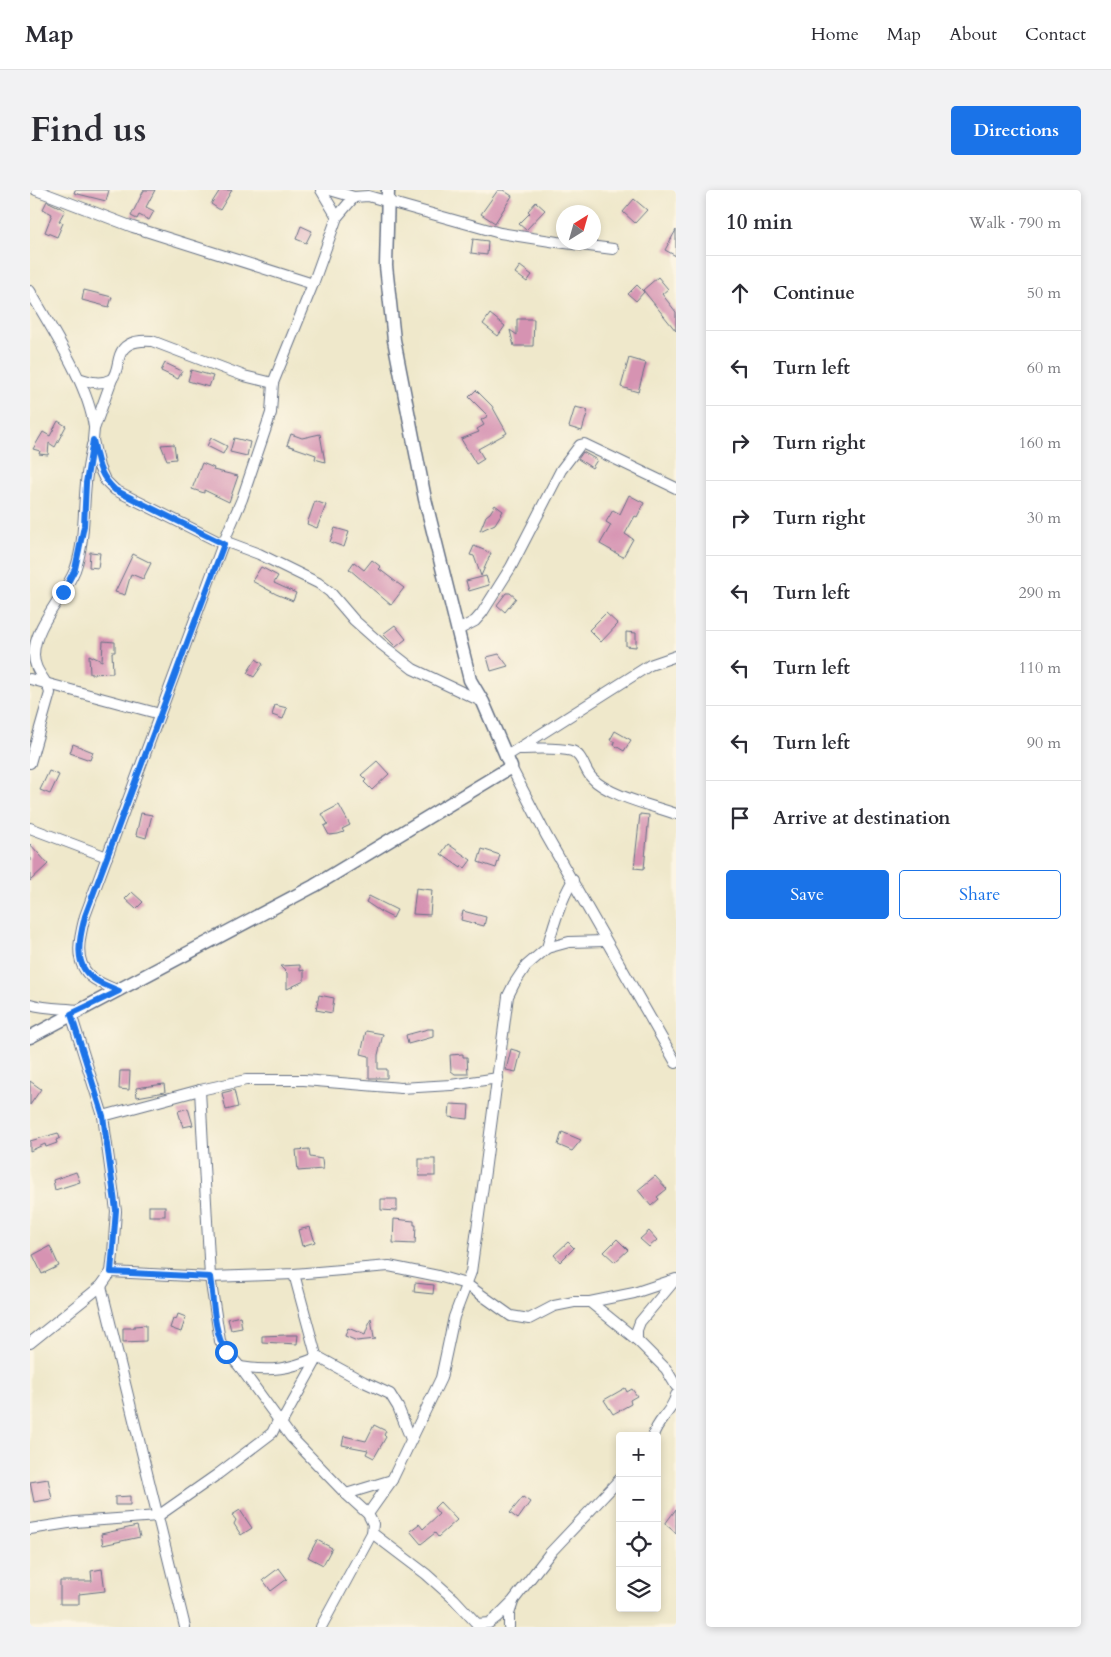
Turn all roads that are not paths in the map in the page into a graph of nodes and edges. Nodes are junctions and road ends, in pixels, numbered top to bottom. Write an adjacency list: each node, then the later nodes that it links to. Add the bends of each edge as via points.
1 (36, 190): 8 (street, via 133,227)
2 (321, 190): 6 (street)
3 (330, 190): 5 (street)
4 (388, 195): 5 (street); 7 (street, via 500,233); 17 (street, via 386,266 394,340 425,499)
5 (354, 196): 6 (street)
6 (336, 217): 8 (street)
7 (613, 249)
8 (313, 284): 12 (street)
9 (30, 291): 10 (street)
10 (78, 378): 11 (street, via 97,384); 13 (street, via 90,407)
11 (112, 378): 12 (street, via 118,368 120,354 126,347 142,340); 13 (street)
12 (273, 383): 16 (street, via 271,413)
13 (94, 428): 14 (street)
14 (93, 440): 16 (street, via 104,480 115,490); 20 (street, via 84,526 75,569 39,633 34,654)
15 (676, 488): 17 (street, via 584,444 580,445 561,470 511,567 482,613)
16 (224, 542): 21 (street, via 259,554 318,583 361,626 413,669); 22 (street)
17 (458, 630): 21 (street, via 470,680)
18 (676, 656): 23 (street, via 650,665)
19 (30, 678): 20 (street)
20 (43, 681): 22 (street); 25 (street, via 49,688 50,698)
21 (483, 702): 24 (street)
22 (160, 714): 28 (street)
23 (517, 749): 24 (street); 26 (street, via 573,752 580,757 592,779 616,794)
24 (508, 762): 29 (street); 32 (street, via 314,886)
25 (30, 763)
26 (676, 814)
27 (30, 828): 28 (street)
28 (107, 857): 32 (street, via 78,941 80,959 91,977)
29 (573, 880): 30 (street); 31 (street, via 564,895)
30 (606, 941): 31 (street, via 570,942); 36 (street)
31 (547, 948): 37 (street, via 526,966 508,996)
32 (119, 991): 34 (street)
33 (30, 1004): 34 (street)
34 (75, 1012): 35 (street); 39 (street)
35 (30, 1037)
36 (676, 1063)
37 (498, 1078): 38 (street, via 400,1088 304,1080 246,1080); 43 (street, via 472,1262)
38 (200, 1090): 39 (street); 42 (street)
39 (103, 1116): 40 (street, via 116,1210)
40 (111, 1272): 42 (street); 44 (street)
41 (294, 1274): 42 (street); 43 (street, via 389,1266); 48 (street)
42 (210, 1277): 49 (street, via 220,1341)
43 (466, 1284): 45 (street, via 511,1316 529,1319 554,1306); 56 (street, via 454,1317 441,1378)
44 (101, 1286): 47 (street); 61 (street)
45 (590, 1302): 46 (street); 46 (street, via 634,1293 676,1279 640,1322)
46 (637, 1340): 50 (street, via 666,1369)
47 (30, 1343)
48 (318, 1357): 49 (street, via 277,1370); 52 (street); 56 (street, via 390,1394)
49 (240, 1367): 52 (street)
50 (676, 1386)
51 (676, 1395): 54 (street)
52 (280, 1420): 53 (street); 55 (street)
53 (272, 1432): 55 (street); 61 (street)
54 (654, 1432)
55 (292, 1437): 59 (street)
56 (411, 1439): 57 (street)
57 (392, 1480): 59 (street); 60 (street)
58 (616, 1483): 64 (street, via 550,1554)
59 (346, 1494): 60 (street)
60 (368, 1514): 63 (street)
61 (158, 1516): 62 (street); 66 (street)
62 (30, 1529)
63 (372, 1533): 65 (street, via 426,1574); 67 (street)
64 (513, 1602): 65 (street, via 498,1618); 68 (street)
65 (478, 1626)
66 (185, 1627)
67 (320, 1627)
68 (509, 1627)

